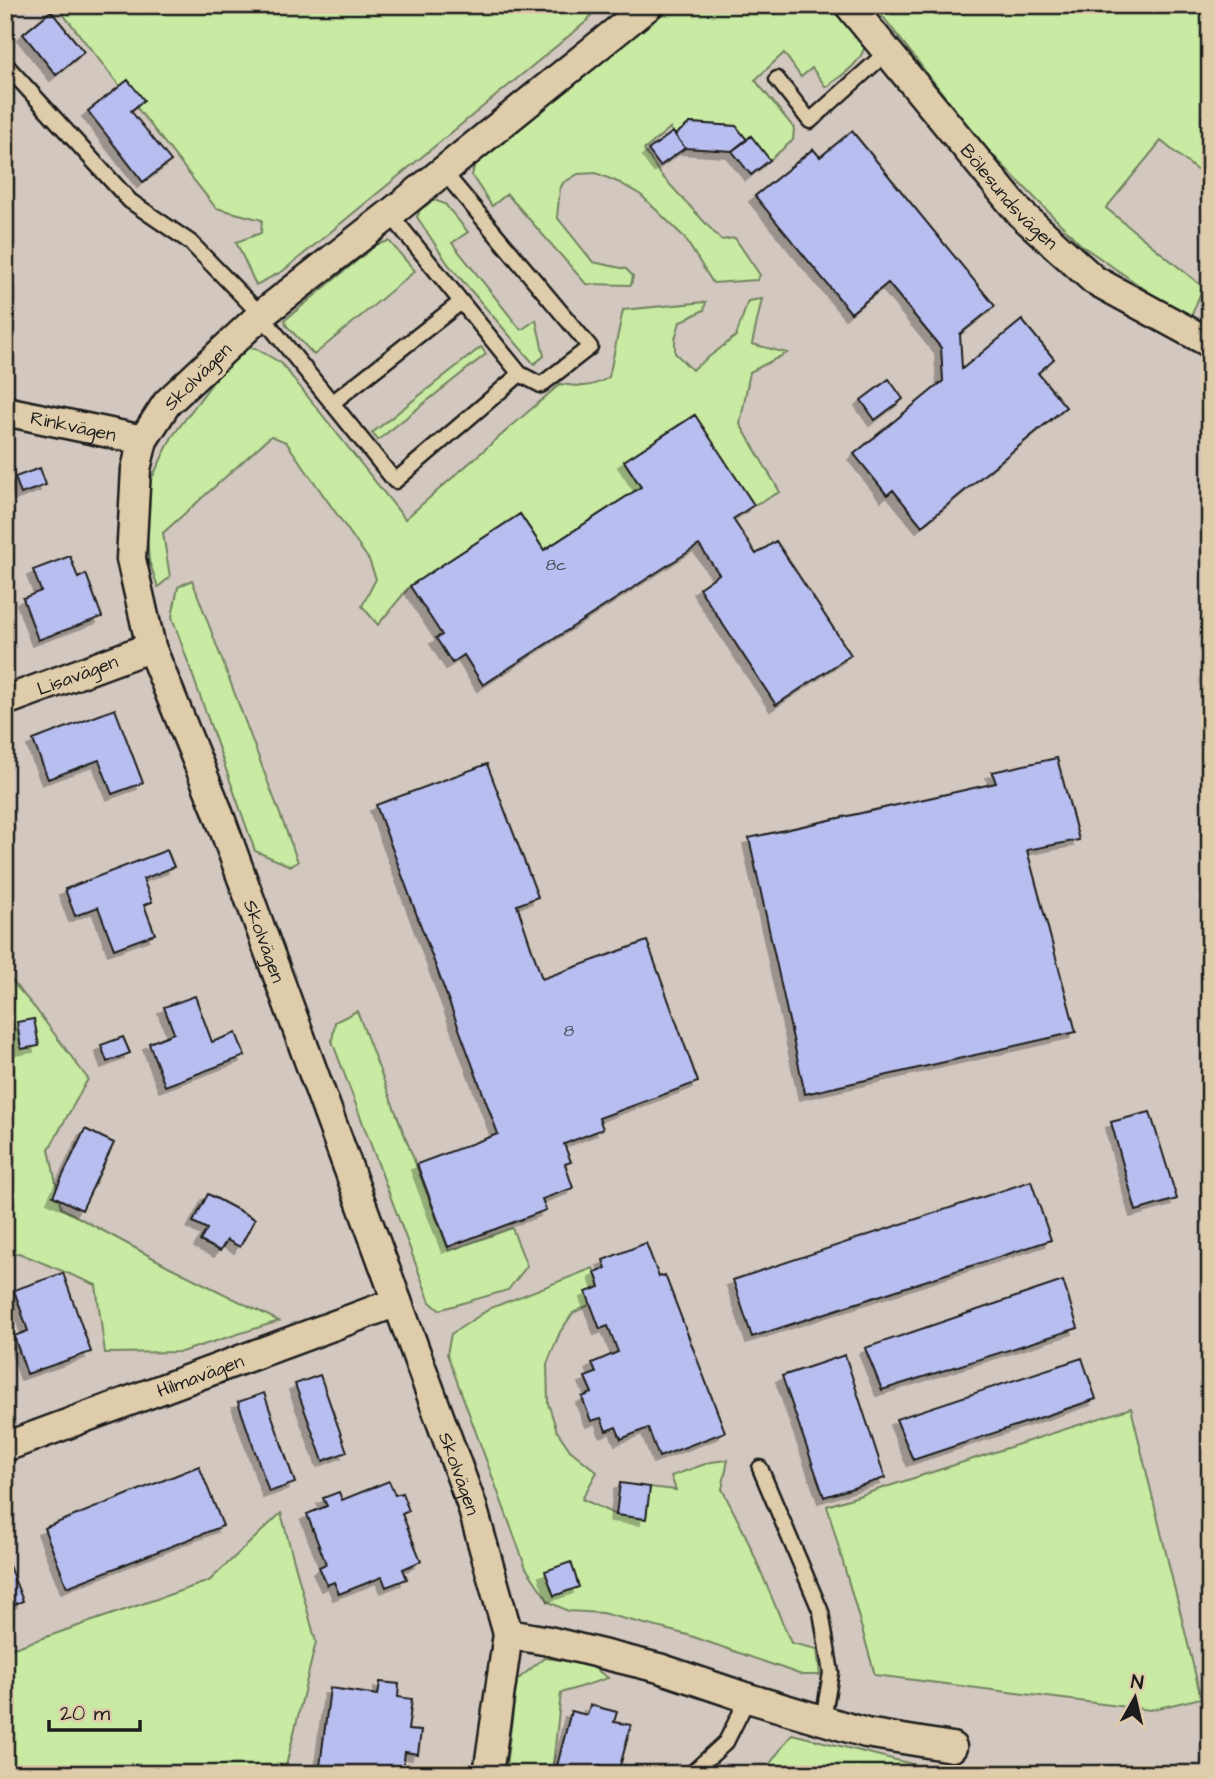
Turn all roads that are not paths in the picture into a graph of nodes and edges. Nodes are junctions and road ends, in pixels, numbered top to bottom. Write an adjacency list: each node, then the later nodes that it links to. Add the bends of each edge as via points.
1 (649, 5): 6 (street, Skolvägen)
2 (849, 5): 3 (street, Bölesundsvägen)
3 (886, 53): 5 (lane, via 810,121); 10 (street, Bölesundsvägen, via 1020,213 1094,280)
4 (5, 64): 9 (lane, via 130,201 190,242)
5 (777, 79)
6 (443, 171): 7 (street, Skolvägen); 11 (lane, via 590,346 541,385)
7 (390, 214): 8 (lane); 9 (street, Skolvägen)
8 (461, 302): 11 (lane); 12 (lane)
9 (261, 315): 12 (lane); 14 (street, Skolvägen, via 167,403)
10 (1207, 335)
11 (520, 374): 12 (lane, via 396,481)
12 (332, 403)
13 (5, 411): 14 (street, Rinkvägen)
14 (143, 440): 15 (street, Skolvägen, via 136,468 131,559)
15 (151, 647): 16 (street, Lisavägen); 17 (street, Skolvägen, via 216,807)
16 (5, 701)
17 (397, 1302): 18 (street, Hilmavägen); 20 (street, Skolvägen, via 472,1506)
18 (5, 1447)
19 (760, 1468): 22 (lane, via 821,1612 831,1673)
20 (508, 1634): 21 (street, via 659,1668); 24 (street)
21 (748, 1698): 22 (street); 25 (lane, via 726,1742)
22 (823, 1720): 23 (street, via 866,1733)
23 (952, 1747)
24 (488, 1774)
25 (691, 1774)

